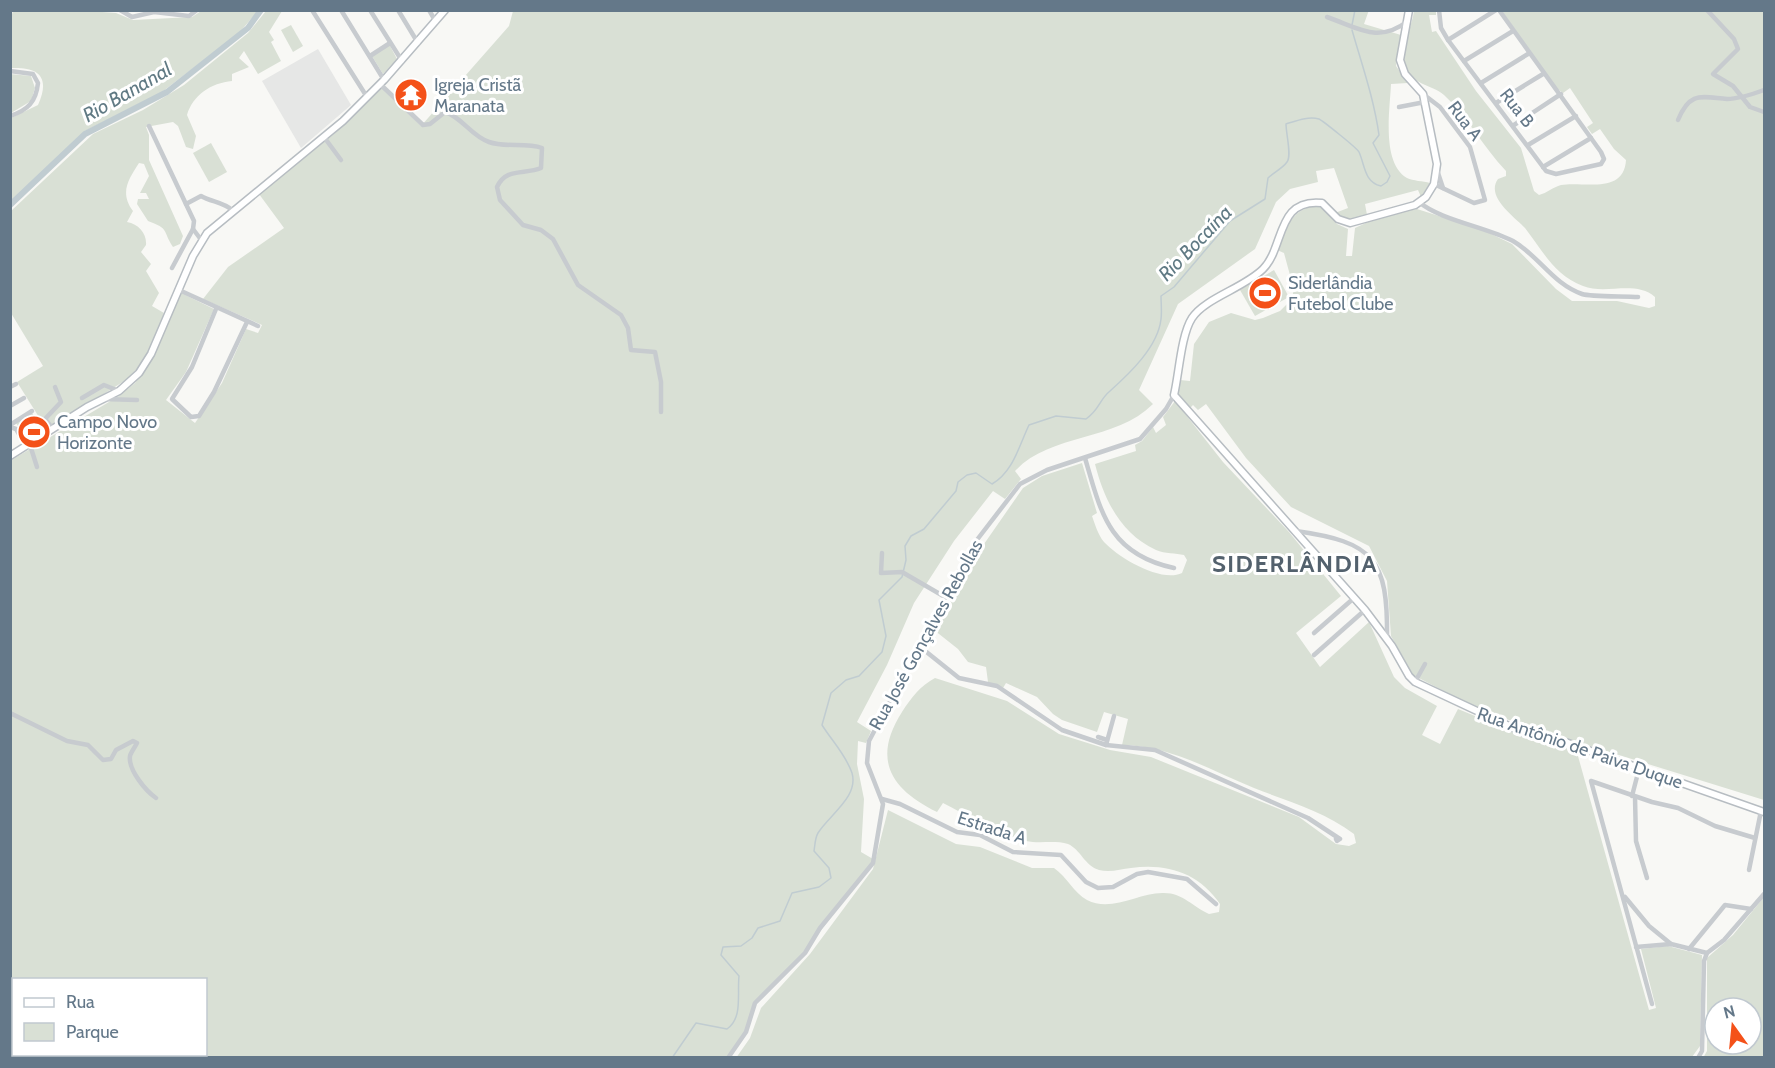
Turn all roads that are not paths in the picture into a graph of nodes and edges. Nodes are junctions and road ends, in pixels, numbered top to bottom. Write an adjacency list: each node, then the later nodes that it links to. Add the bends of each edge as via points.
1 (120, 10): 2 (street, via 132,17 154,12 189,16)
2 (197, 10)
3 (312, 10): 32 (street)
4 (341, 10): 21 (street)
5 (370, 10): 18 (street)
6 (398, 10): 19 (street)
7 (429, 10): 15 (street)
8 (445, 10): 15 (street)
9 (1409, 10): 14 (street)
10 (1497, 10): 16 (street); 17 (street)
11 (1707, 10): 31 (street, via 1734,39 1738,49 1713,74 1731,84)
12 (1441, 11): 17 (street, Rua B, via 1441,28)
13 (1327, 17): 14 (street, via 1370,33 1386,33)
14 (1408, 21): 29 (street, via 1400,64)
15 (436, 22): 19 (street)
16 (1513, 31): 20 (street); 23 (street)
17 (1448, 40): 23 (street, Rua B)
18 (390, 43): 21 (street); 22 (street)
19 (418, 43): 22 (street)
20 (1528, 54): 25 (street); 27 (street)
21 (370, 56): 26 (street)
22 (402, 61): 26 (street)
23 (1464, 61): 27 (street, Rua B)
24 (10, 71): 38 (street, via 33,74 38,83 33,102)
25 (1543, 74): 30 (street); 33 (street)
26 (382, 82): 32 (street); 71 (street, via 423,125 446,112 489,142 542,148 540,168 503,178 497,187 498,195 523,225 541,230 553,239 578,285 621,315 628,328 631,350 655,352 662,382)
27 (1480, 83): 33 (street, Rua B)
28 (1764, 90): 31 (street)
29 (1423, 94): 34 (street, Rua A); 35 (street)
30 (1561, 94): 39 (street); 41 (street)
31 (1740, 96): 37 (street, via 1755,110); 40 (street, via 1696,98 1686,105)
32 (368, 97): 43 (street)
33 (1496, 103): 41 (street, Rua B)
34 (1435, 104): 35 (street); 50 (street, Rua A, via 1470,147 1485,195 1483,202 1474,203)
35 (1425, 105): 36 (street); 48 (street)
36 (1399, 107)
37 (1764, 112)
38 (10, 116)
39 (1576, 116): 44 (street); 45 (street)
40 (1678, 120)
41 (1514, 125): 45 (street, Rua B)
42 (149, 126): 52 (street)
43 (324, 137): 46 (street); 53 (street)
44 (1591, 138): 47 (street); 47 (street, via 1602,153 1603,161 1596,166 1556,174)
45 (1528, 145): 47 (street, Rua B)
46 (340, 160)
47 (1543, 167)
48 (1437, 169): 49 (street); 50 (street)
49 (1434, 184): 50 (street); 51 (street)
50 (1445, 190)
51 (1419, 202): 58 (street, via 1514,242 1576,292 1588,296); 64 (street, Rua José Gonçalves Rebollas, via 1348,223 1322,203 1308,204 1292,212 1263,268 1192,318)
52 (186, 204): 53 (street, via 201,196); 54 (street, via 194,221)
53 (232, 210): 55 (street)
54 (193, 229): 55 (street); 56 (street)
55 (202, 241): 57 (street)
56 (172, 268)
57 (178, 290): 59 (street); 63 (street, via 147,361)
58 (1638, 297)
59 (216, 309): 60 (street); 60 (street, via 192,367 172,399 191,417 197,417 214,392)
60 (246, 322): 61 (street)
61 (258, 326)
62 (55, 387): 73 (street, via 61,402 45,419)
63 (119, 391): 66 (street, via 104,385); 67 (street)
64 (1174, 395): 76 (street, Rua José Gonçalves Rebollas, via 1140,439); 78 (street)
65 (24, 398): 69 (street)
66 (82, 398)
67 (102, 399): 68 (street); 73 (street)
68 (137, 400)
69 (10, 406)
70 (32, 411): 72 (street)
71 (661, 412)
72 (10, 426): 74 (street)
73 (53, 429): 74 (street)
74 (28, 446): 75 (street); 77 (street)
75 (10, 456)
76 (1085, 458): 80 (street, via 1109,529 1135,552); 81 (street, Rua José Gonçalves Rebollas, via 1023,482 973,545)
77 (37, 467)
78 (1294, 531): 82 (street); 85 (street, via 1352,544 1369,555 1385,585)
79 (882, 553): 81 (street, via 882,573 902,572)
80 (1174, 568)
81 (945, 597): 86 (street, Rua José Gonçalves Rebollas)
82 (1354, 598): 83 (street); 84 (street)
83 (1365, 610): 85 (street); 87 (street)
84 (1314, 633)
85 (1387, 638): 89 (street)
86 (919, 646): 93 (street, via 959,678 997,686 1054,726); 97 (street, Rua José Gonçalves Rebollas, via 868,747 867,763)
87 (1314, 655)
88 (1425, 664): 89 (street)
89 (1415, 682): 94 (street, Rua Antônio de Paiva Duque, via 1517,730 1568,743)
90 (10, 714): 96 (street, via 67,741 88,745 103,760 111,759 116,750 133,741 137,743 130,755 131,765)
91 (1114, 716): 93 (street)
92 (1098, 737): 93 (street)
93 (1107, 742): 99 (street, via 1161,753 1308,818)
94 (1639, 769): 95 (street); 98 (street, Rua Antônio de Paiva Duque)
95 (1633, 796): 100 (street, via 1678,808 1715,826); 102 (street, via 1636,841); 103 (street, via 1591,780)
96 (156, 798)
97 (882, 799): 105 (street, Estrada A, via 1018,853 1061,855 1086,882 1098,888 1113,887 1144,873 1182,877); 112 (street, Rua José Gonçalves Rebollas, via 873,863 820,928 805,953 755,1003 746,1032)
98 (1763, 811): 100 (street)
99 (1336, 838)
100 (1755, 838): 101 (street)
101 (1749, 870)
102 (1647, 878)
103 (1621, 890): 107 (street, via 1649,926); 108 (street)
104 (1764, 894): 106 (street)
105 (1216, 904)
106 (1750, 909): 109 (street, via 1725,905); 110 (street)
107 (1671, 944): 108 (street); 109 (street)
108 (1636, 946): 111 (street)
109 (1689, 949): 110 (street)
110 (1707, 954): 113 (street, via 1702,1051)
111 (1652, 1004)
112 (728, 1058)
113 (1698, 1058)

